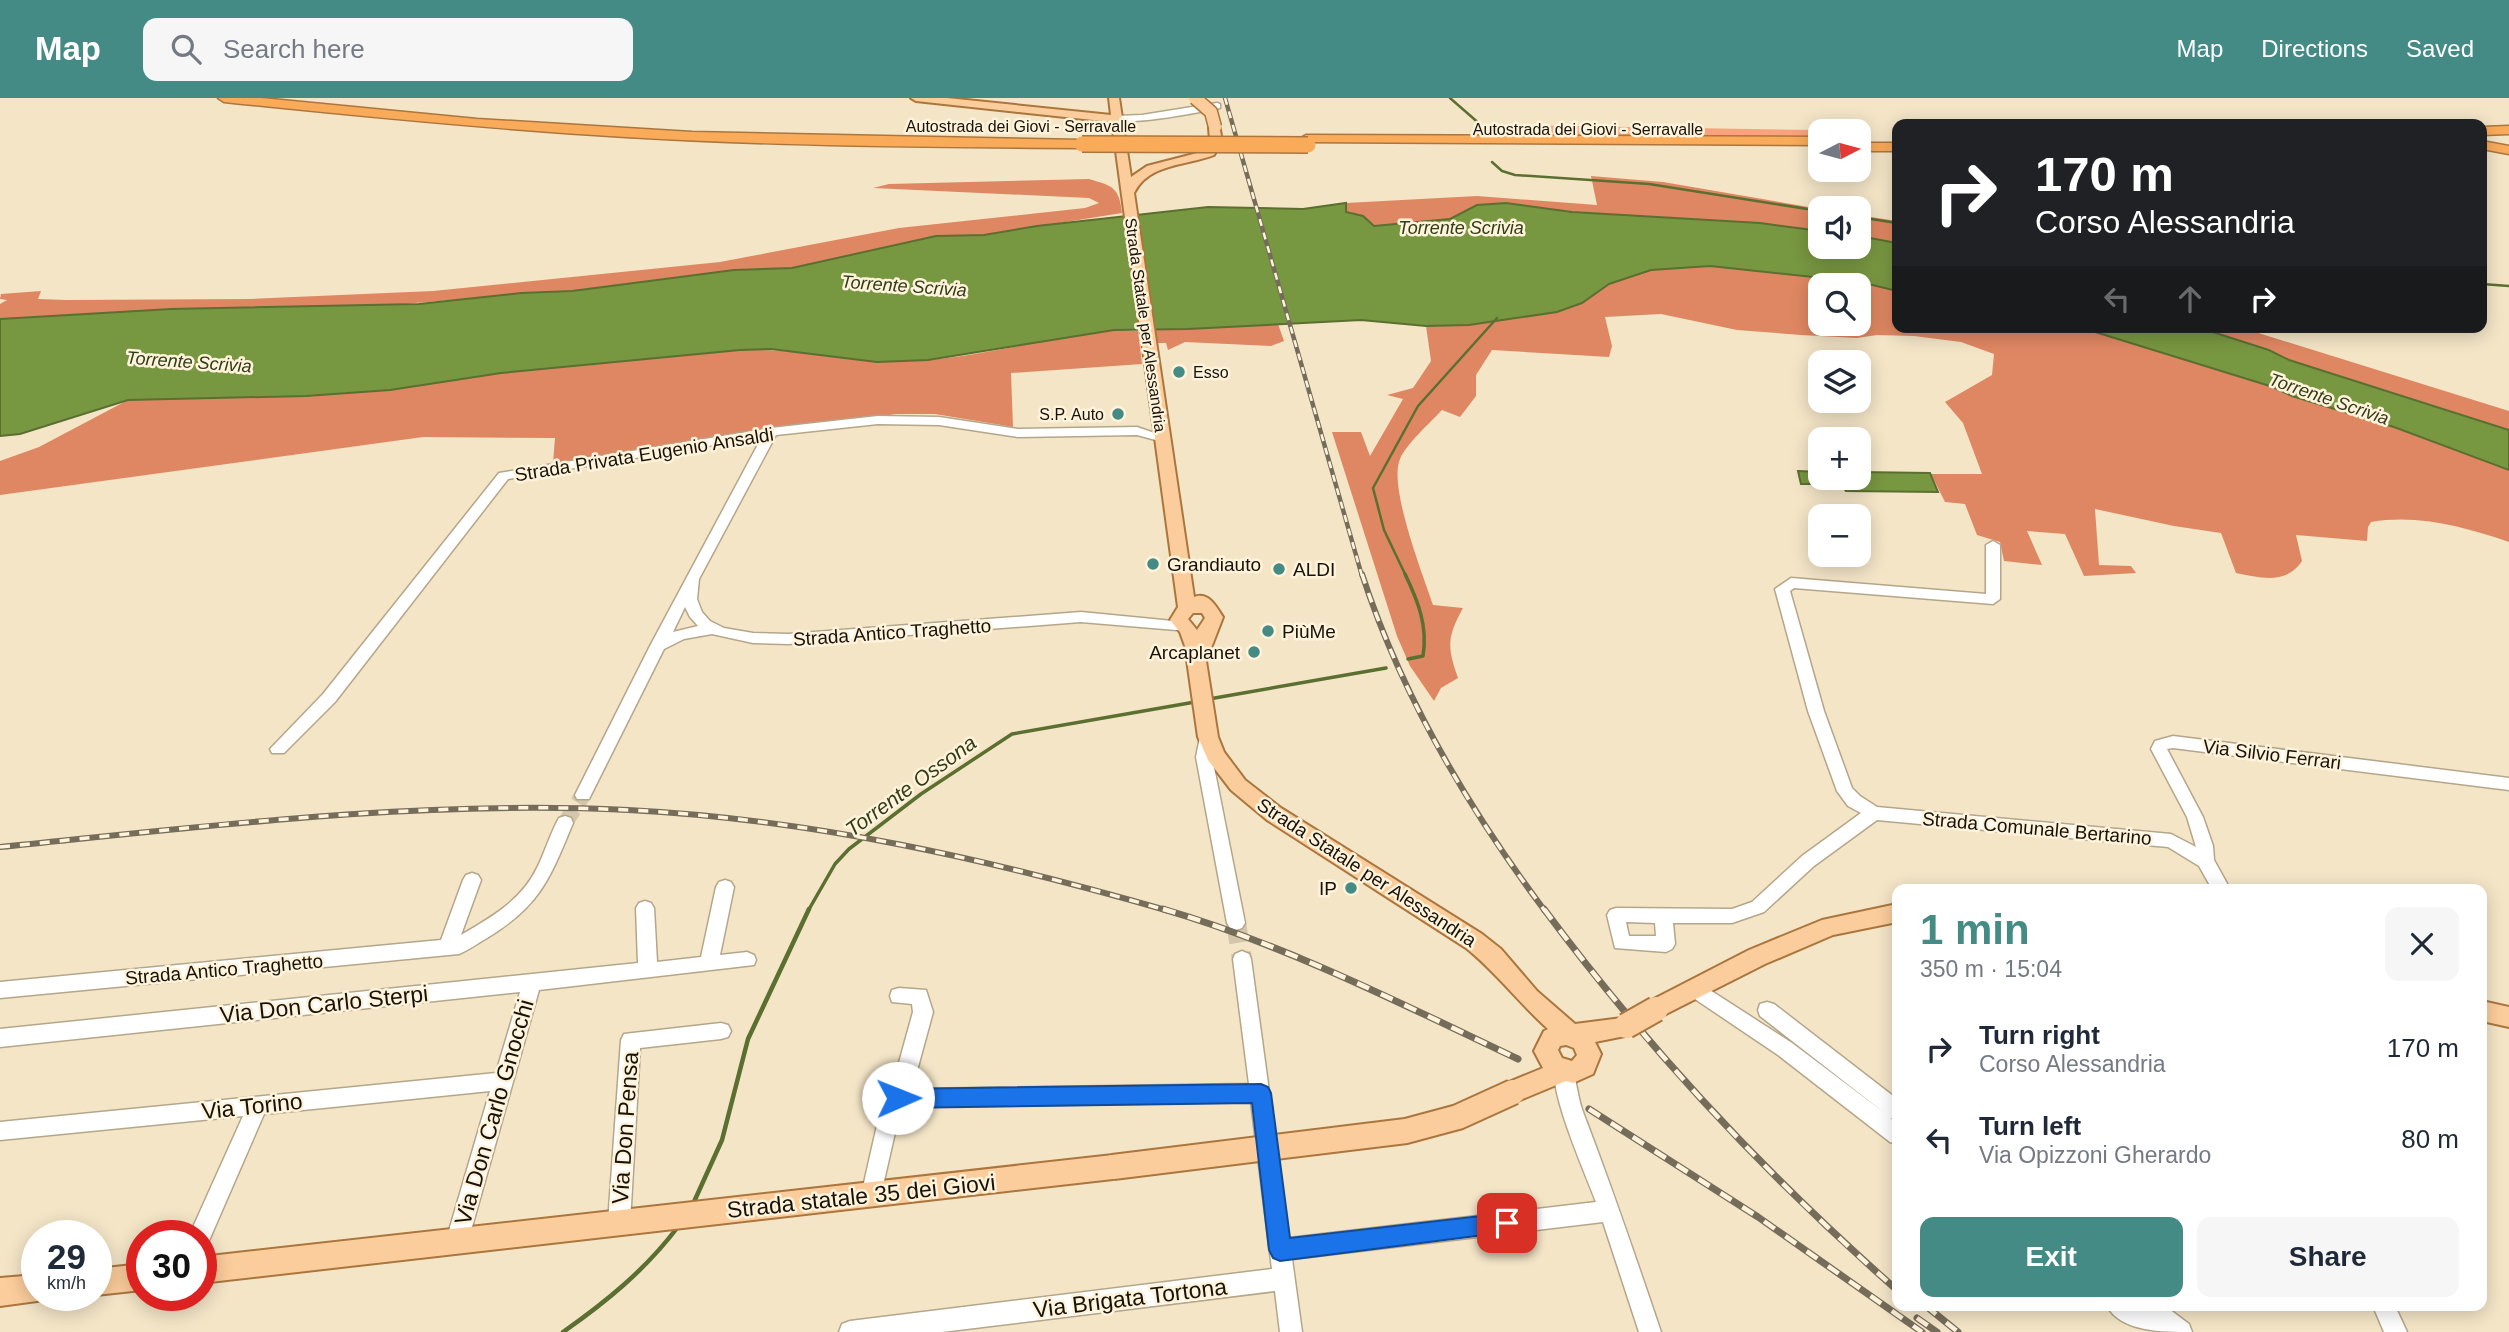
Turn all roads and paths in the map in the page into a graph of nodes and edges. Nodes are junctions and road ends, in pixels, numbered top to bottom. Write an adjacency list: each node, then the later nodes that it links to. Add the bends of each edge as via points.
1 (224, 98): 14 (highway, Autostrada dei Giovi - Serravalle, via 495,125 658,135 833,142)
2 (283, 98): 14 (highway, Autostrada dei Giovi - Serravalle, via 656,129)
3 (916, 98): 7 (main road)
4 (946, 98): 7 (main road)
5 (1195, 98): 25 (main road, bridge, via 1211,112 1216,141 1210,153)
6 (1114, 101): 9 (main road, via 1105,112); 10 (main road, Strada Statale per Alessandria)
7 (990, 105): 9 (main road)
8 (1217, 106): 10 (street)
9 (1082, 116): 10 (main road)
10 (1117, 126): 24 (main road, Strada Statale per Alessandria)
11 (2487, 131): 12 (highway)
12 (2506, 132): 13 (highway)
13 (2487, 136)
14 (1084, 141): 18 (highway, Autostrada dei Giovi - Serravalle, bridge)
15 (1808, 141): 18 (highway, Autostrada dei Giovi - Serravalle)
16 (1871, 141): 17 (highway)
17 (1892, 141)
18 (1307, 142): 22 (highway, Autostrada dei Giovi - Serravalle)
19 (2487, 146): 23 (highway)
20 (1871, 147): 21 (highway)
21 (1892, 147)
22 (1808, 148)
23 (2509, 150)
24 (1122, 152): 25 (main road, via 1143,162); 26 (main road, Strada Statale per Alessandria)
25 (1173, 163): 26 (main road, via 1138,175)
26 (1128, 201): 27 (main road, Strada Statale per Alessandria)
27 (1160, 420): 28 (street, Strada Privata Eugenio Ansaldi); 30 (main road, Strada Statale per Alessandria)
28 (1137, 431): 29 (street, Strada Privata Eugenio Ansaldi, via 1018,433 913,419); 30 (street, Strada Privata Eugenio Ansaldi)
29 (771, 432): 32 (street); 38 (street, Strada Privata Eugenio Ansaldi, via 504,476 329,698)
30 (1163, 438): 34 (main road, Strada Statale per Alessandria, via 1181,551 1195,589)
31 (1993, 545): 43 (street, via 1993,599 1791,583 1782,589 1816,711 1845,791)
32 (692, 579): 33 (street, via 689,604); 36 (street)
33 (698, 619): 35 (street, Strada Antico Traghetto); 36 (street, via 671,631)
34 (1192, 619): 35 (street, Strada Antico Traghetto, via 1081,617 766,640); 37 (main road, Strada Statale per Alessandria)
35 (714, 629): 36 (street, via 681,634)
36 (657, 646): 41 (street)
37 (1208, 737): 39 (main road, Strada Statale per Alessandria, via 1219,762); 42 (street, via 1204,757)
38 (278, 749)
39 (1238, 785): 42 (street, via 1220,793); 62 (main road, Strada Statale per Alessandria, via 1273,814 1450,924 1493,956)
40 (2509, 785): 45 (street, Via Silvio Ferrari, via 2173,742 2161,745 2165,765 2203,836)
41 (583, 794)
42 (1214, 804): 52 (street)
43 (1874, 813): 45 (street, Strada Comunale Bertarino, via 2156,838 2171,841); 51 (street, via 1808,861 1758,907 1732,916)
44 (565, 823): 53 (street, Strada Antico Traghetto, via 527,898 458,946)
45 (2205, 861): 47 (street, Strada Comunale Bertarino)
46 (472, 880): 53 (street)
47 (2218, 884)
48 (725, 887): 56 (street)
49 (645, 908): 57 (street)
50 (1892, 914): 59 (main road, via 1830,926)
51 (1662, 917)
52 (1236, 923)
53 (447, 947): 60 (street, Strada Antico Traghetto)
54 (1242, 959): 74 (street)
55 (747, 960): 56 (street, Via Don Carlo Sterpi)
56 (709, 964): 57 (street, Via Don Carlo Sterpi)
57 (648, 970): 58 (street, Via Don Carlo Sterpi)
58 (531, 982): 69 (street, Via Don Carlo Sterpi); 72 (street, Via Don Carlo Gnocchi)
59 (1696, 989): 66 (main road, bridge); 79 (street, via 1785,1049)
60 (0, 990)
61 (899, 996): 75 (street, via 919,996 923,1012)
62 (1529, 998): 68 (main road, Strada Statale per Alessandria); 70 (main road, Strada Statale per Alessandria)
63 (1768, 1010): 77 (street)
64 (2487, 1012): 65 (main road)
65 (2509, 1017)
66 (1624, 1027): 68 (main road); 71 (main road, Strada statale 35 dei Giovi)
67 (721, 1031): 83 (street, Via Don Pensa, via 631,1040)
68 (1572, 1035): 70 (main road, via 1558,1035); 71 (main road, via 1584,1043)
69 (0, 1038)
70 (1547, 1046): 71 (main road, via 1551,1064); 73 (main road, Strada statale 35 dei Giovi)
71 (1574, 1067): 73 (main road, Strada statale 35 dei Giovi); 81 (street, via 1569,1099)
72 (504, 1081): 76 (street, Via Torino); 84 (street, Via Don Carlo Gnocchi)
73 (1513, 1092): 80 (main road, Strada statale 35 dei Giovi, bridge, via 1458,1117 1406,1131)
74 (1261, 1093): 75 (street); 85 (street)
75 (898, 1098): 80 (street, via 890,1112)
76 (258, 1105): 78 (street, Via Torino); 82 (street)
77 (1892, 1107)
78 (0, 1131)
79 (1892, 1131)
80 (872, 1196): 83 (main road, Strada statale 35 dei Giovi)
81 (1610, 1211): 85 (street); 95 (street)
82 (207, 1220)
83 (620, 1223): 84 (main road, Strada statale 35 dei Giovi)
84 (457, 1241): 86 (main road, Strada statale 35 dei Giovi)
85 (1280, 1250): 87 (street)
86 (217, 1268)
87 (1284, 1279): 93 (street, Via Brigata Tortona); 94 (street)
88 (21, 1290): 89 (main road)
89 (0, 1292)
90 (2125, 1311): 96 (street)
91 (2154, 1311): 97 (street)
92 (2386, 1311): 98 (street)
93 (850, 1332)
94 (1291, 1332)
95 (1650, 1332)
96 (2152, 1332)
97 (2182, 1332)
98 (2396, 1332)

